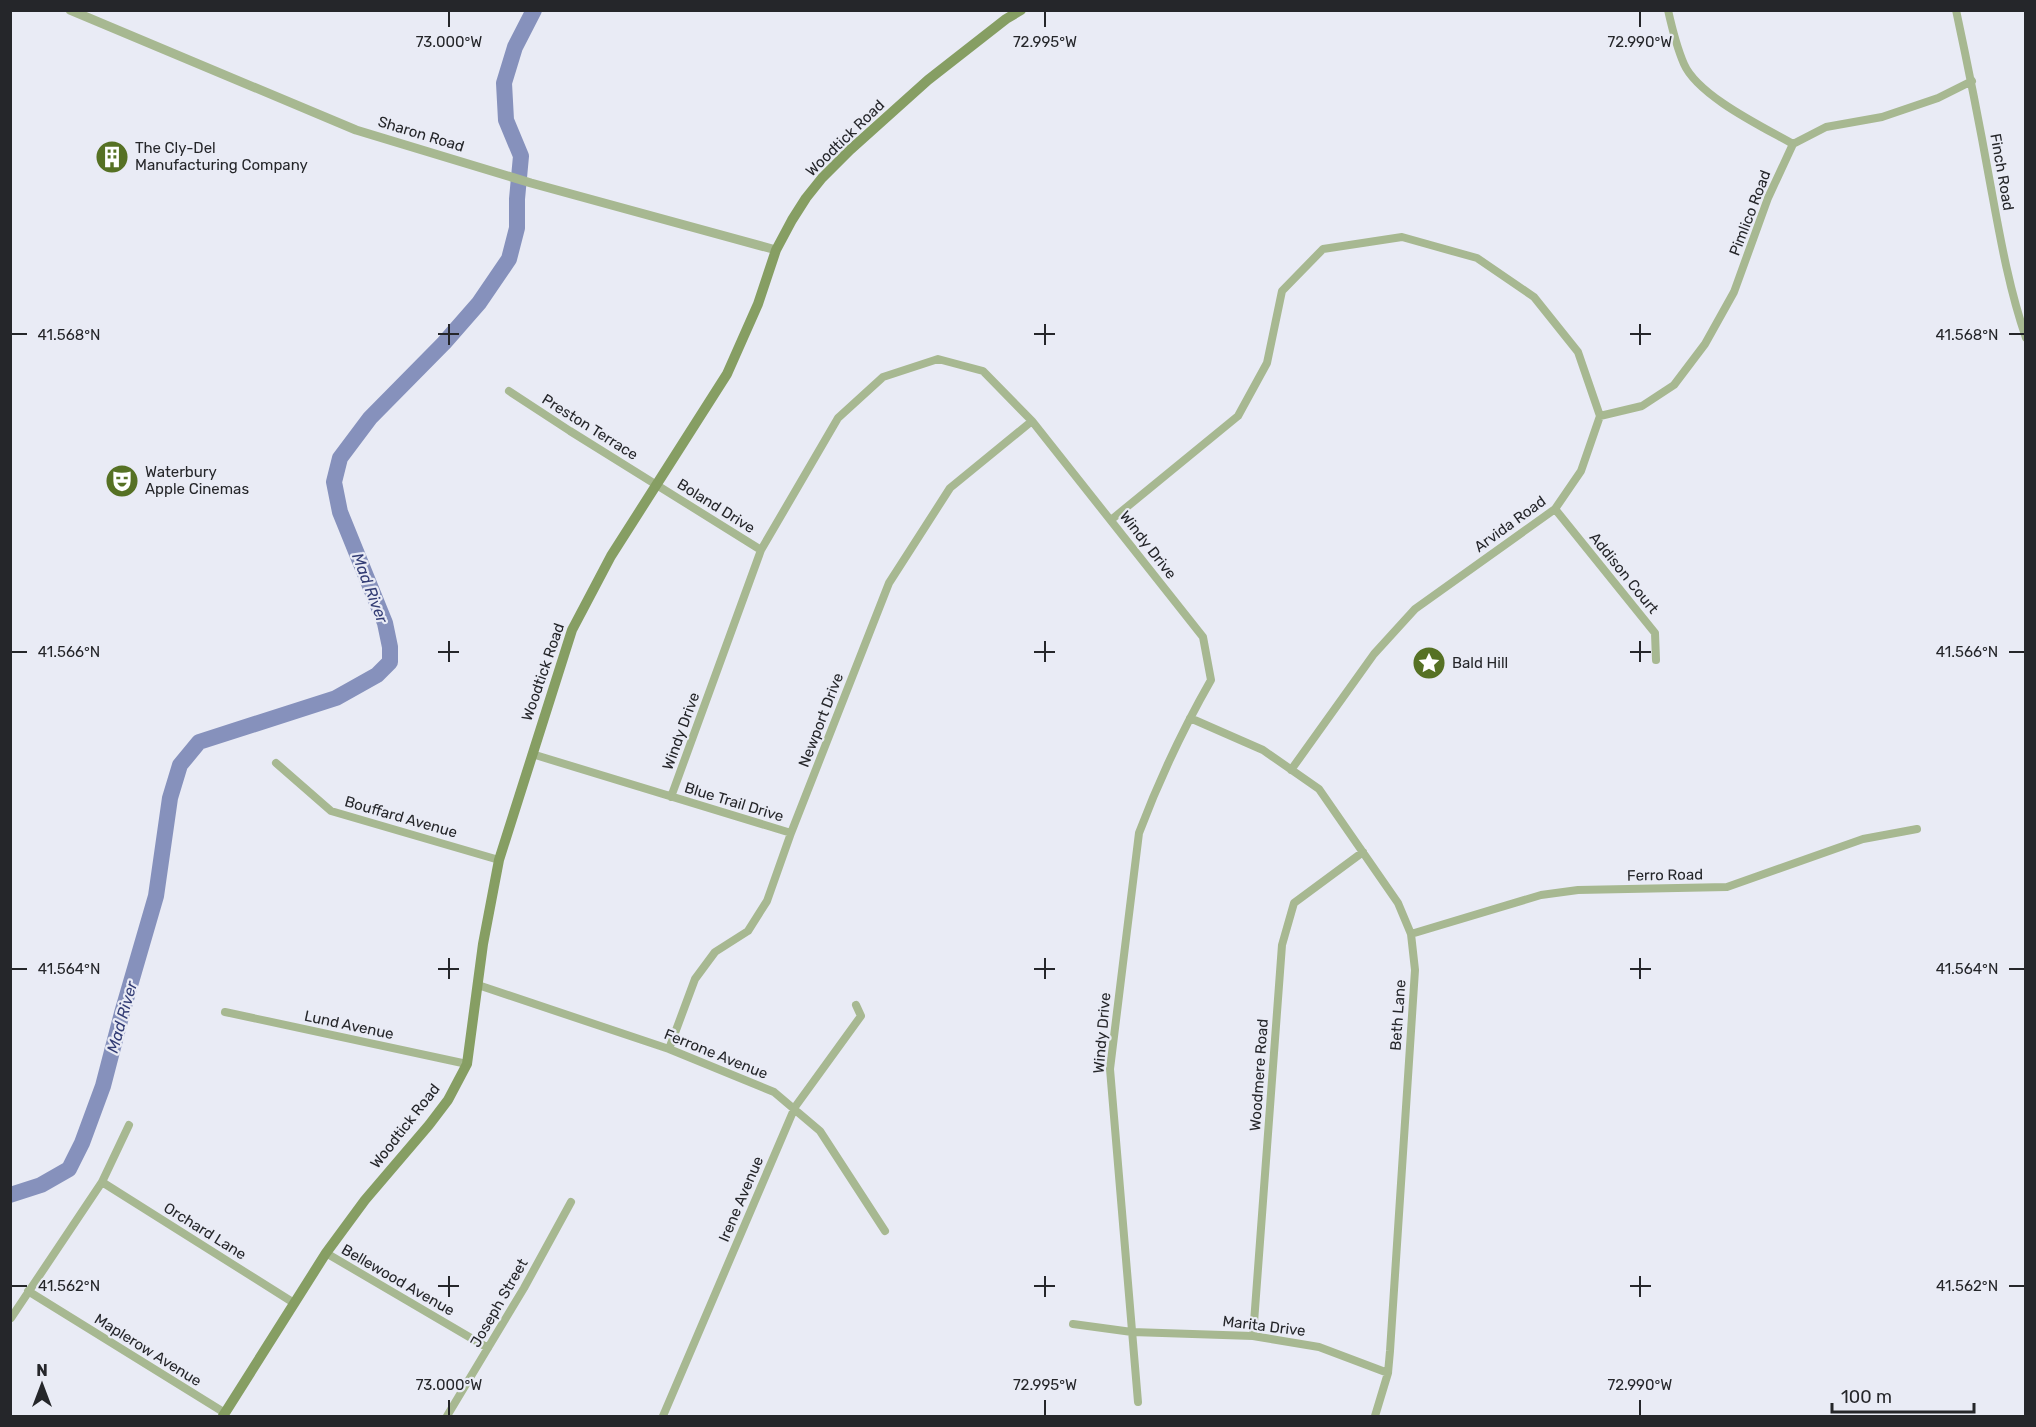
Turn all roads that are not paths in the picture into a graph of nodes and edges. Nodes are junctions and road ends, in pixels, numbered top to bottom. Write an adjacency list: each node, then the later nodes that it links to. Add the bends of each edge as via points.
1 (70, 10): 7 (street, Sharon Road, via 356,130)
2 (1021, 10): 7 (main road, Woodtick Road, via 928,80 850,150 806,198)
3 (1668, 10): 6 (street, via 1685,66 1702,88)
4 (1956, 10): 5 (street, Finch Road)
5 (1972, 81): 6 (street, via 1938,98 1882,117 1826,127); 8 (street, Finch Road, via 2002,245)
6 (1793, 144): 10 (street, Pimlico Road, via 1768,198 1734,292 1705,344 1674,385 1642,405)
7 (776, 250): 12 (main road, Woodtick Road, via 758,304 727,374)
8 (2025, 338)
9 (509, 391): 12 (street, Preston Terrace)
10 (1600, 416): 13 (street, Arvida Road, via 1581,471); 14 (street, via 1578,352 1534,297 1477,258 1402,237 1323,249 1282,291 1267,363 1238,416)
11 (1032, 421): 14 (street, Windy Drive); 15 (street, Windy Drive, via 983,371 938,358 883,377 838,418); 23 (street, Newport Drive, via 950,488 889,583)
12 (657, 485): 15 (street, Boland Drive); 18 (main road, Woodtick Road, via 611,556 572,630)
13 (1555, 509): 16 (street, Addison Court, via 1655,633); 20 (street, Arvida Road, via 1415,609 1374,654)
14 (1111, 520): 17 (street, Windy Drive, via 1203,637 1211,680)
15 (761, 550): 21 (street, Windy Drive)
16 (1656, 660)
17 (1190, 718): 20 (street, Beth Lane, via 1263,750); 42 (street, Windy Drive, via 1139,833 1110,1068)
18 (532, 754): 21 (street, Blue Trail Drive); 25 (main road, Woodtick Road)
19 (276, 763): 25 (street, Bouffard Avenue, via 331,811)
20 (1291, 770): 24 (street, Beth Lane, via 1318,789)
21 (671, 797): 23 (street, Blue Trail Drive)
22 (1917, 829): 26 (street, Ferro Road, via 1863,839 1727,887 1578,890 1541,896)
23 (791, 833): 30 (street, Newport Drive, via 767,902 748,931 715,952 694,979)
24 (1362, 852): 26 (street, Beth Lane, via 1398,903); 43 (street, Woodmere Road, via 1294,903 1282,945)
25 (499, 860): 27 (main road, Woodtick Road)
26 (1410, 934): 45 (street, Beth Lane, via 1414,970)
27 (478, 985): 30 (street, Ferrone Avenue); 31 (main road, Woodtick Road)
28 (855, 1005): 32 (street, Irene Avenue, via 861,1017)
29 (225, 1012): 31 (street, Lund Avenue)
30 (669, 1049): 32 (street, Ferrone Avenue, via 774,1092)
31 (467, 1064): 37 (main road, Woodtick Road, via 448,1100)
32 (795, 1107): 36 (street, Ferrone Avenue, via 820,1131); 49 (street, Irene Avenue)
33 (129, 1125): 34 (street)
34 (102, 1182): 38 (street); 39 (street, Orchard Lane)
35 (571, 1202): 44 (street, Joseph Street)
36 (885, 1231)
37 (326, 1253): 39 (main road, Woodtick Road); 44 (street, Bellewood Avenue)
38 (28, 1291): 40 (street); 47 (street, Maplerow Avenue)
39 (294, 1303): 47 (main road, Woodtick Road)
40 (11, 1318)
41 (1073, 1324): 42 (street)
42 (1132, 1332): 43 (street, Marita Drive); 46 (street, Windy Drive)
43 (1253, 1336): 45 (street, Marita Drive, via 1320,1347)
44 (488, 1348): 48 (street, Joseph Street)
45 (1388, 1373): 50 (street, Beth Lane)
46 (1138, 1402)
47 (224, 1415)
48 (447, 1416)
49 (663, 1416)
50 (1375, 1416)

